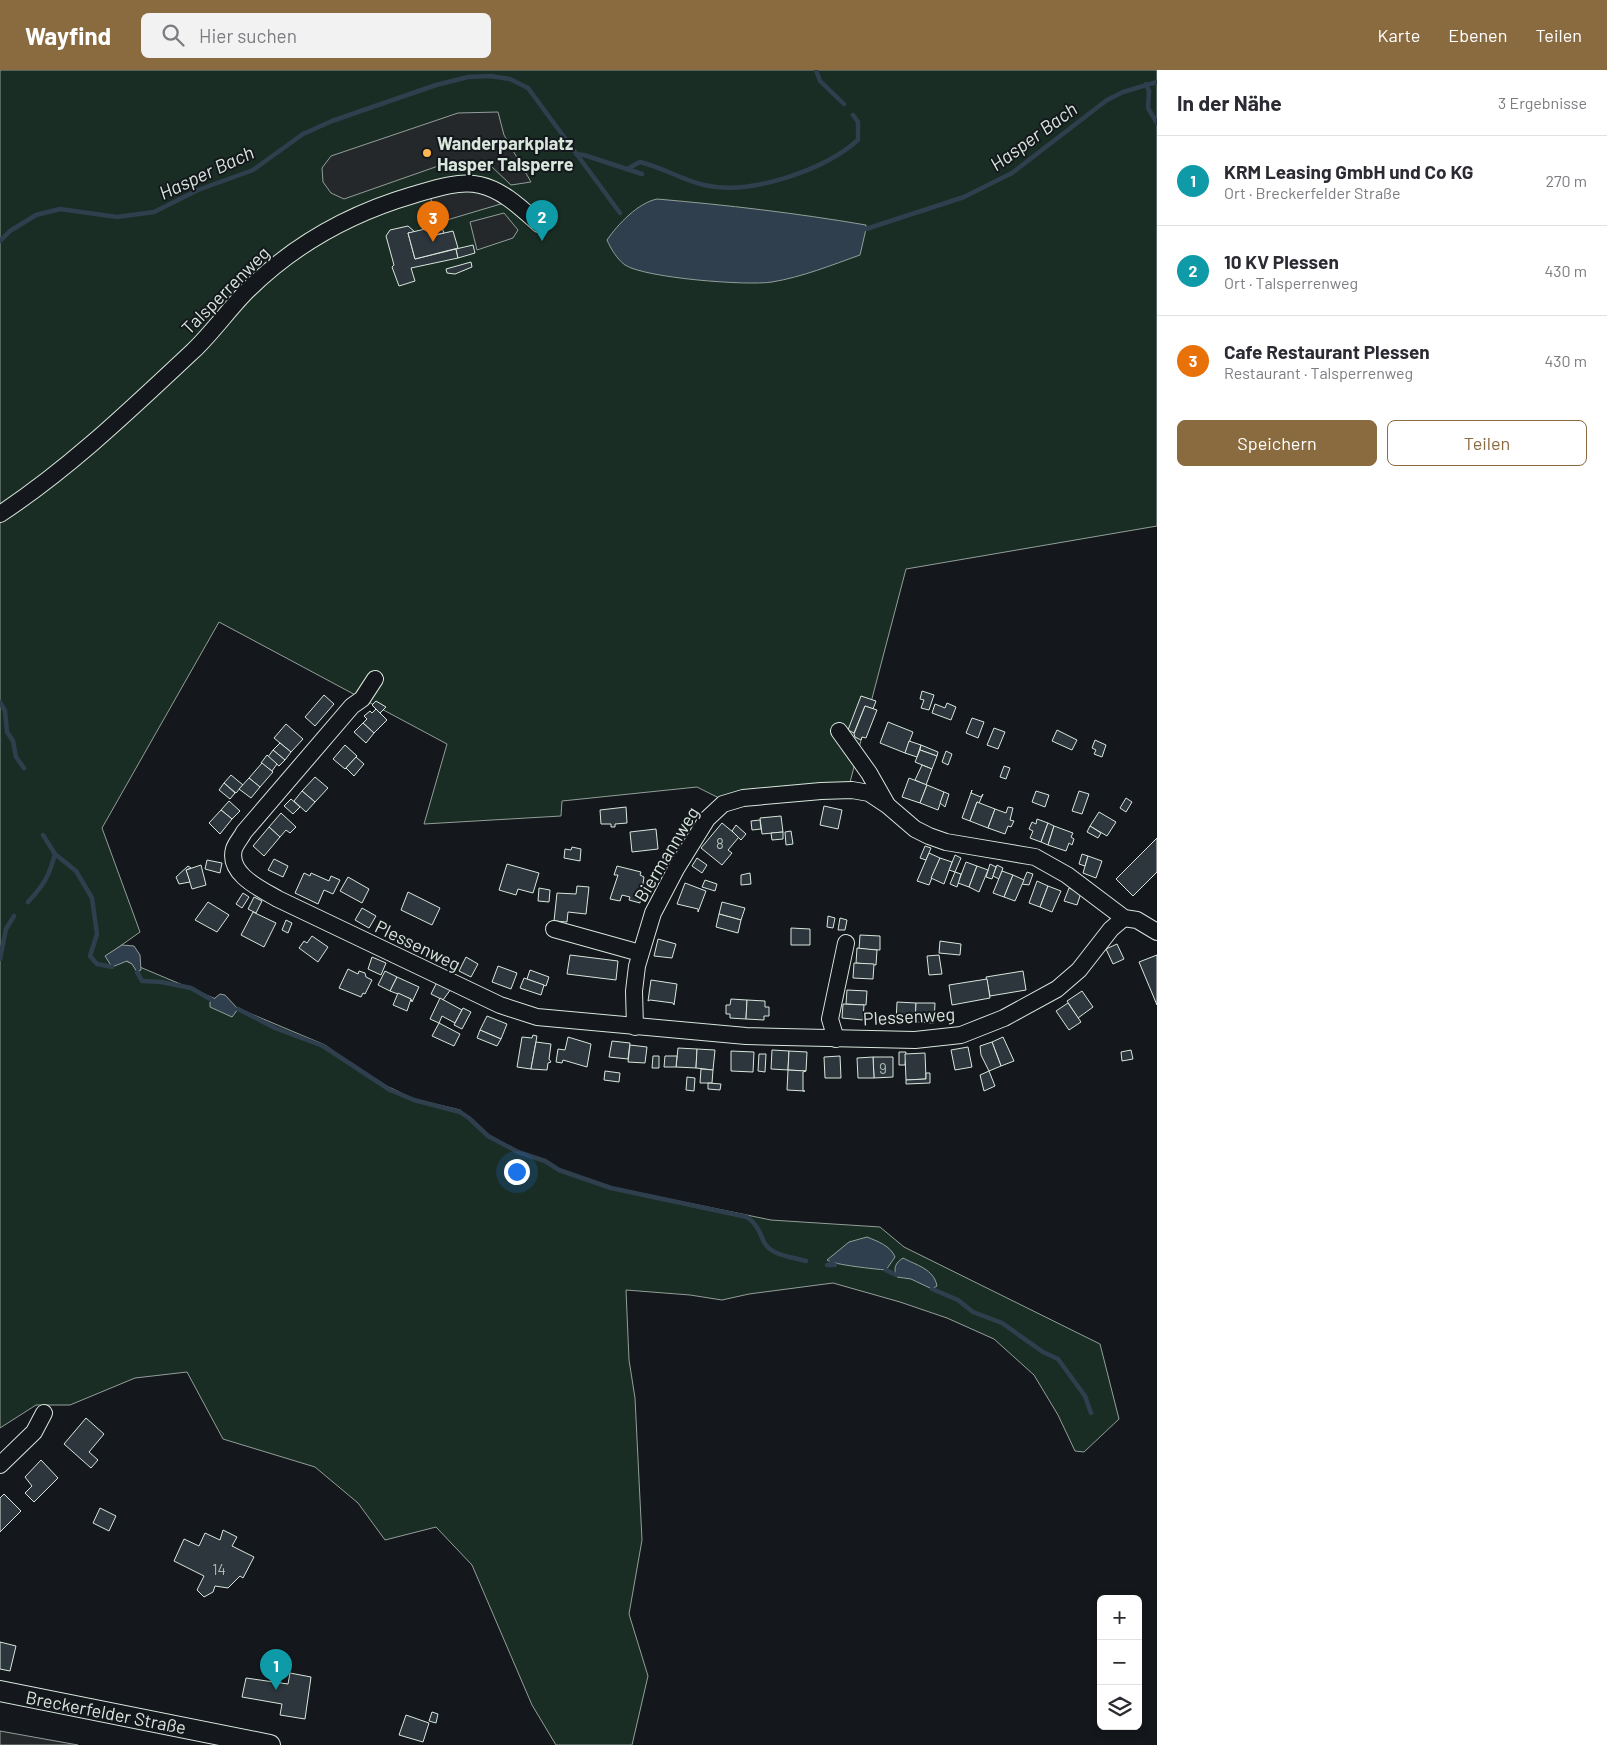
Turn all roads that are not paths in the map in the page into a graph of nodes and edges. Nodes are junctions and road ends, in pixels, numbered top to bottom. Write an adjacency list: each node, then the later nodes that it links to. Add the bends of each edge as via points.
1 (539, 224): 2 (street, Talsperrenweg, via 498,191 479,184 458,184 427,191 377,205 346,219 276,265 242,296 195,349 93,442 32,493)
2 (0, 514)
3 (376, 679): 11 (street, Plessenweg, via 244,832 233,853 240,872 253,885 278,898 500,1005 537,1017)
4 (839, 730): 5 (street)
5 (887, 805): 6 (street, via 915,829 937,839 1035,857 1067,875); 10 (street, Biermannweg, via 869,793 852,790 792,792 722,804 707,819 676,869 653,913)
6 (1124, 918): 8 (street, via 1136,920); 12 (street, Plessenweg, via 1111,929 1079,970 1056,989 1004,1018 961,1035 915,1040)
7 (554, 930): 10 (street)
8 (1157, 932)
9 (846, 943): 12 (street, via 830,1019)
10 (640, 953): 11 (street, Biermannweg, via 634,991)
11 (635, 1028): 12 (street, Plessenweg)
12 (836, 1039)
13 (44, 1413): 14 (street, via 34,1432)
14 (0, 1465)
15 (0, 1691): 16 (main road, Breckerfelder Straße)
16 (270, 1745)

